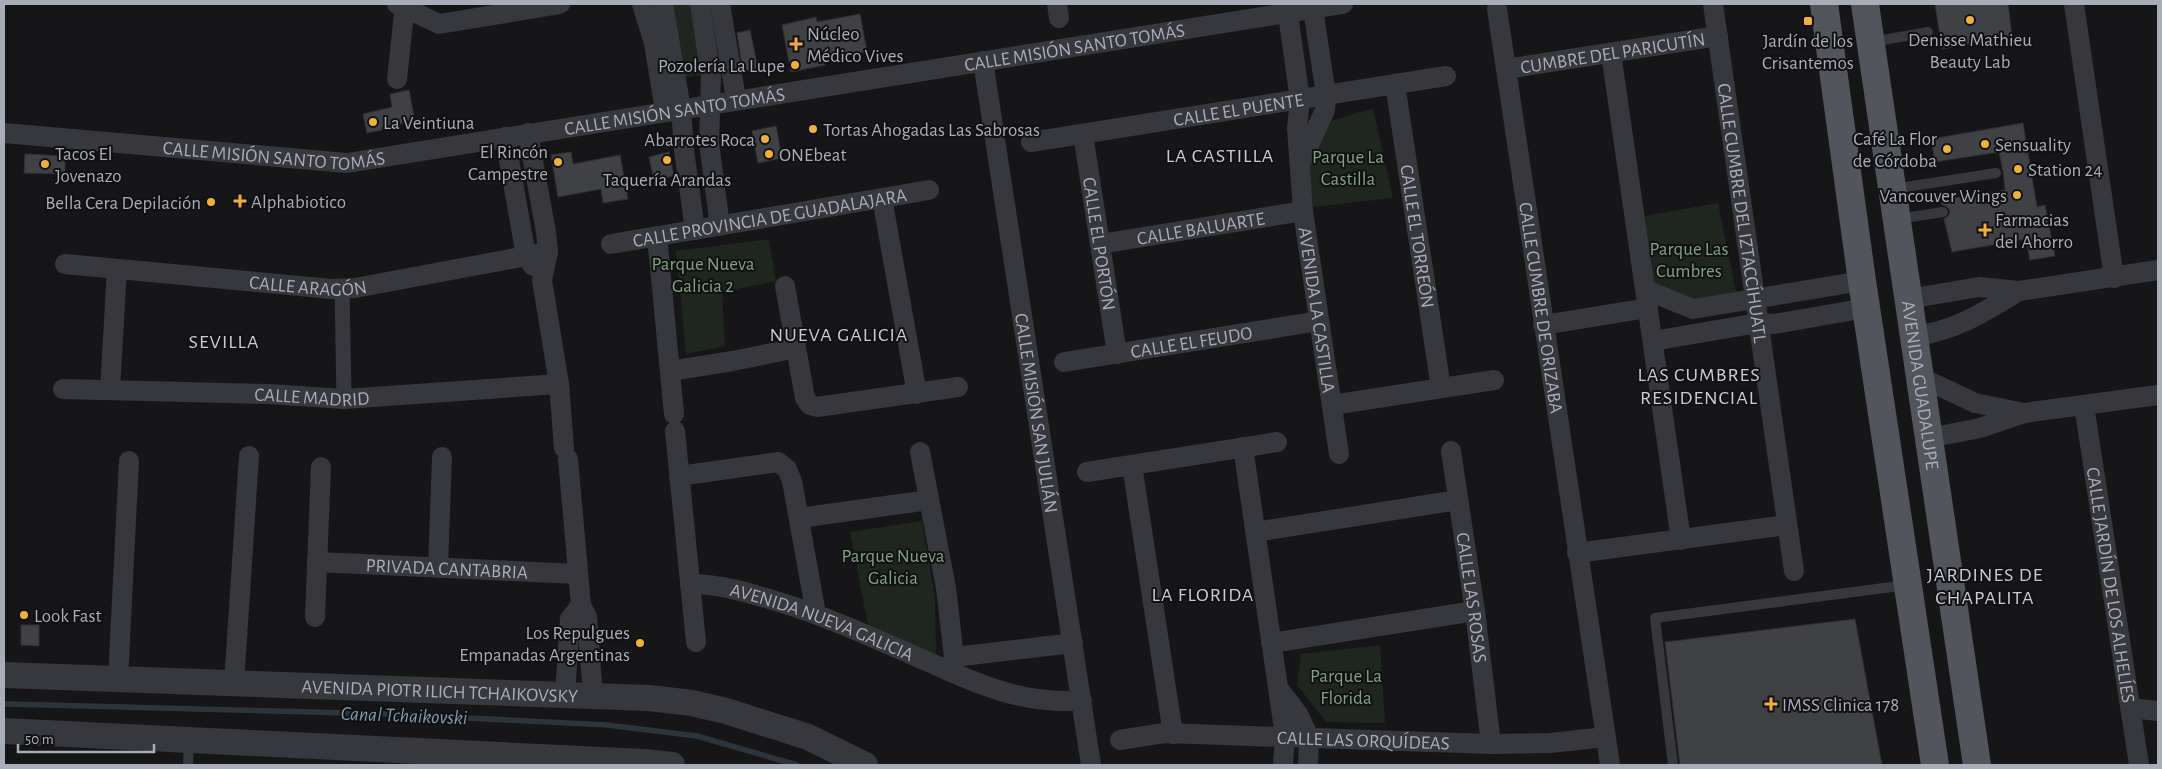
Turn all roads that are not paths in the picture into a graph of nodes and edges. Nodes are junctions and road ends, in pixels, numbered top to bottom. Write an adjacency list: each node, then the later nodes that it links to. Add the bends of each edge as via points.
1 (560, 4): 12 (street)
2 (642, 4): 29 (street)
3 (663, 4): 29 (street)
4 (700, 4): 28 (street, via 711,77)
5 (720, 4): 26 (street)
6 (1343, 4): 13 (street, CALLE MISIÓN SANTO TOMÁS)
7 (1713, 4): 17 (street, CALLE CUMBRE DEL IZTACCÍHUATL)
8 (1824, 4): 55 (main road)
9 (1865, 4): 18 (main road, AVENIDA GUADALUPE)
10 (2074, 4): 53 (street)
11 (403, 5): 12 (street, via 439,24); 23 (street)
12 (519, 7)
13 (1313, 9): 15 (street, CALLE MISIÓN SANTO TOMÁS); 25 (street, AVENIDA LA CASTILLA)
14 (1497, 9): 21 (street, CALLE CUMBRE DE ORIZABA)
15 (1288, 14): 20 (street, CALLE MISIÓN SANTO TOMÁS); 27 (street, AVENIDA LA CASTILLA)
16 (1928, 32): 18 (lane)
17 (1718, 36): 19 (street, CUMBRE DEL PARICUTÍN); 59 (street, CALLE CUMBRE DEL IZTACCÍHUATL)
18 (1871, 42): 37 (main road, AVENIDA GUADALUPE)
19 (1612, 53): 21 (street, CUMBRE DEL PARICUTÍN); 60 (street)
20 (983, 61): 26 (street, CALLE MISIÓN SANTO TOMÁS); 118 (street, CALLE MISIÓN SAN JULIÁN)
21 (1506, 69): 66 (street, CALLE CUMBRE DE ORIZABA)
22 (1446, 76): 24 (street, CALLE EL PUENTE)
23 (397, 79)
24 (1395, 84): 25 (street, CALLE EL PUENTE); 78 (street, CALLE EL TORREÓN)
25 (1326, 95): 27 (street, CALLE EL PUENTE); 35 (street, AVENIDA LA CASTILLA, via 1323,117)
26 (736, 100): 28 (street, CALLE MISIÓN SANTO TOMÁS)
27 (1300, 100): 32 (street, CALLE EL PUENTE); 35 (street, AVENIDA LA CASTILLA, via 1297,128)
28 (711, 104): 29 (street, CALLE MISIÓN SANTO TOMÁS); 43 (street, via 709,142)
29 (673, 110): 31 (street, CALLE MISIÓN SANTO TOMÁS); 44 (street, via 684,150)
30 (4, 133): 33 (street, CALLE MISIÓN SANTO TOMÁS, via 347,163)
31 (528, 133): 33 (street, CALLE MISIÓN SANTO TOMÁS); 48 (street)
32 (1083, 134): 34 (street, CALLE EL PUENTE); 47 (street, CALLE EL PORTÓN)
33 (505, 137): 49 (street)
34 (1031, 142)
35 (1301, 164): 40 (street, AVENIDA LA CASTILLA)
36 (1996, 173): 37 (lane)
37 (1892, 189): 42 (main road, AVENIDA GUADALUPE)
38 (929, 190): 39 (street, CALLE PROVINCIA DE GUADALAJARA)
39 (882, 198): 43 (street, CALLE PROVINCIA DE GUADALAJARA); 81 (street)
40 (1303, 211): 47 (street, CALLE BALUARTE); 64 (street, AVENIDA LA CASTILLA)
41 (1942, 212): 42 (lane)
42 (1897, 219): 61 (main road, AVENIDA GUADALUPE)
43 (720, 226): 44 (street, CALLE PROVINCIA DE GUADALAJARA)
44 (695, 230): 45 (street, CALLE PROVINCIA DE GUADALAJARA)
45 (657, 236): 46 (street, CALLE PROVINCIA DE GUADALAJARA); 73 (street)
46 (611, 244)
47 (1100, 244): 71 (street, CALLE EL PORTÓN)
48 (548, 252): 49 (street, CALLE ARAGÓN); 54 (street)
49 (526, 256): 54 (street); 57 (street, CALLE ARAGÓN)
50 (64, 264): 51 (street, CALLE ARAGÓN)
51 (117, 269): 57 (street, CALLE ARAGÓN); 80 (street)
52 (2158, 270): 53 (street)
53 (2114, 278): 58 (street)
54 (542, 280): 76 (street)
55 (1862, 281): 59 (street); 62 (main road)
56 (786, 286): 70 (street)
57 (342, 288): 83 (street)
58 (2020, 291): 61 (street, via 1979,288); 68 (street, via 1961,325)
59 (1755, 298): 63 (street); 65 (street, CALLE CUMBRE DEL IZTACCÍHUATL)
60 (1647, 299): 63 (street); 66 (street); 69 (street)
61 (1908, 299): 68 (main road, AVENIDA GUADALUPE)
62 (1866, 308): 65 (street, via 1774,324); 112 (main road)
63 (1693, 309): 67 (street)
64 (1319, 321): 71 (street, CALLE EL FEUDO); 84 (street, AVENIDA LA CASTILLA)
65 (1758, 323): 67 (street); 103 (street, CALLE CUMBRE DEL IZTACCÍHUATL)
66 (1543, 325): 106 (street, CALLE CUMBRE DE ORIZABA)
67 (1697, 334): 69 (street)
68 (1914, 336): 74 (main road, AVENIDA GUADALUPE)
69 (1653, 341): 105 (street)
70 (796, 348): 73 (street); 81 (street, via 805,398 817,407)
71 (1117, 354): 72 (street, CALLE EL FEUDO)
72 (1064, 362)
73 (670, 371): 99 (street)
74 (1920, 377): 86 (street, via 1975,403); 87 (main road, AVENIDA GUADALUPE)
75 (1494, 380): 78 (street)
76 (558, 384): 83 (street, CALLE MADRID); 110 (street)
77 (958, 387): 81 (street)
78 (1441, 388): 84 (street)
79 (63, 389): 80 (street, CALLE MADRID)
80 (110, 390): 83 (street, CALLE MADRID, via 269,394)
81 (917, 394)
82 (2158, 395): 85 (street)
83 (344, 400)
84 (1332, 405): 92 (street, AVENIDA LA CASTILLA)
85 (2084, 405): 86 (street); 128 (street, CALLE JARDÍN DE LOS ALHELÍES)
86 (2024, 413): 87 (street, via 1980,428)
87 (1929, 438): 147 (main road, AVENIDA GUADALUPE)
88 (1277, 442): 89 (street)
89 (1243, 447): 96 (street); 104 (street)
90 (1451, 451): 101 (street, CALLE LAS ROSAS)
91 (920, 452): 100 (street)
92 (1339, 454)
93 (249, 456): 123 (street)
94 (442, 457): 108 (street)
95 (128, 461): 122 (street)
96 (1132, 465): 98 (street); 131 (street)
97 (320, 467): 107 (street)
98 (1087, 472)
99 (680, 476): 102 (street, via 778,462 790,475); 111 (street)
100 (929, 500): 102 (street); 120 (street, via 946,588)
101 (1458, 500): 104 (street); 114 (street, CALLE LAS ROSAS)
102 (799, 518): 115 (street)
103 (1787, 525): 105 (street); 109 (street, CALLE CUMBRE DEL IZTACCÍHUATL)
104 (1256, 532): 119 (street)
105 (1681, 540): 106 (street)
106 (1577, 554): 134 (street, CALLE CUMBRE DE ORIZABA)
107 (317, 562): 108 (street, PRIVADA CANTABRIA); 116 (street)
108 (438, 568): 110 (street, PRIVADA CANTABRIA)
109 (1794, 571)
110 (578, 574): 113 (street)
111 (690, 584): 115 (street, AVENIDA NUEVA GALICIA, via 723,587); 117 (street)
112 (1908, 585): 145 (lane, via 1655,618); 146 (main road)
113 (581, 605): 125 (street, via 570,619); 126 (street, via 587,618)
114 (1475, 611): 119 (street); 137 (street, CALLE LAS ROSAS)
115 (816, 614): 120 (street, AVENIDA NUEVA GALICIA)
116 (315, 617)
117 (696, 642)
118 (1073, 643): 120 (street, AVENIDA NUEVA GALICIA); 127 (street, CALLE MISIÓN SAN JULIÁN)
119 (1271, 643): 124 (street)
120 (952, 664): 127 (street, AVENIDA NUEVA GALICIA, via 987,688 1010,695)
121 (4, 675): 122 (street, AVENIDA PIOTR ILICH TCHAIKOVSKY)
122 (118, 679): 123 (street, AVENIDA PIOTR ILICH TCHAIKOVSKY)
123 (234, 684): 125 (street, AVENIDA PIOTR ILICH TCHAIKOVSKY)
124 (1278, 689): 132 (street); 133 (street, via 1298,714)
125 (565, 695): 126 (street, AVENIDA PIOTR ILICH TCHAIKOVSKY)
126 (593, 696): 140 (street, AVENIDA PIOTR ILICH TCHAIKOVSKY, via 649,698 726,712 808,737)
127 (1082, 700): 141 (street, CALLE MISIÓN SAN JULIÁN)
128 (2130, 708): 129 (street); 148 (street, CALLE JARDÍN DE LOS ALHELÍES)
129 (2158, 711)
130 (4, 731): 135 (street)
131 (1173, 734): 132 (street, CALLE LAS ORQUÍDEAS); 136 (street, CALLE LAS ORQUÍDEAS)
132 (1285, 736): 133 (street, CALLE LAS ORQUÍDEAS); 142 (street)
133 (1309, 737): 137 (street, CALLE LAS ORQUÍDEAS); 143 (street)
134 (1606, 737): 137 (street, CALLE LAS ORQUÍDEAS, via 1550,743); 144 (street, CALLE CUMBRE DE ORIZABA)
135 (190, 740): 138 (lane); 139 (street)
136 (1120, 740)
137 (1491, 744)
138 (188, 765)
139 (672, 765)
140 (865, 765)
141 (1091, 765)
142 (1284, 765)
143 (1308, 765)
144 (1610, 765)
145 (1673, 765)
146 (1935, 765)
147 (1977, 765)
148 (2139, 765)

